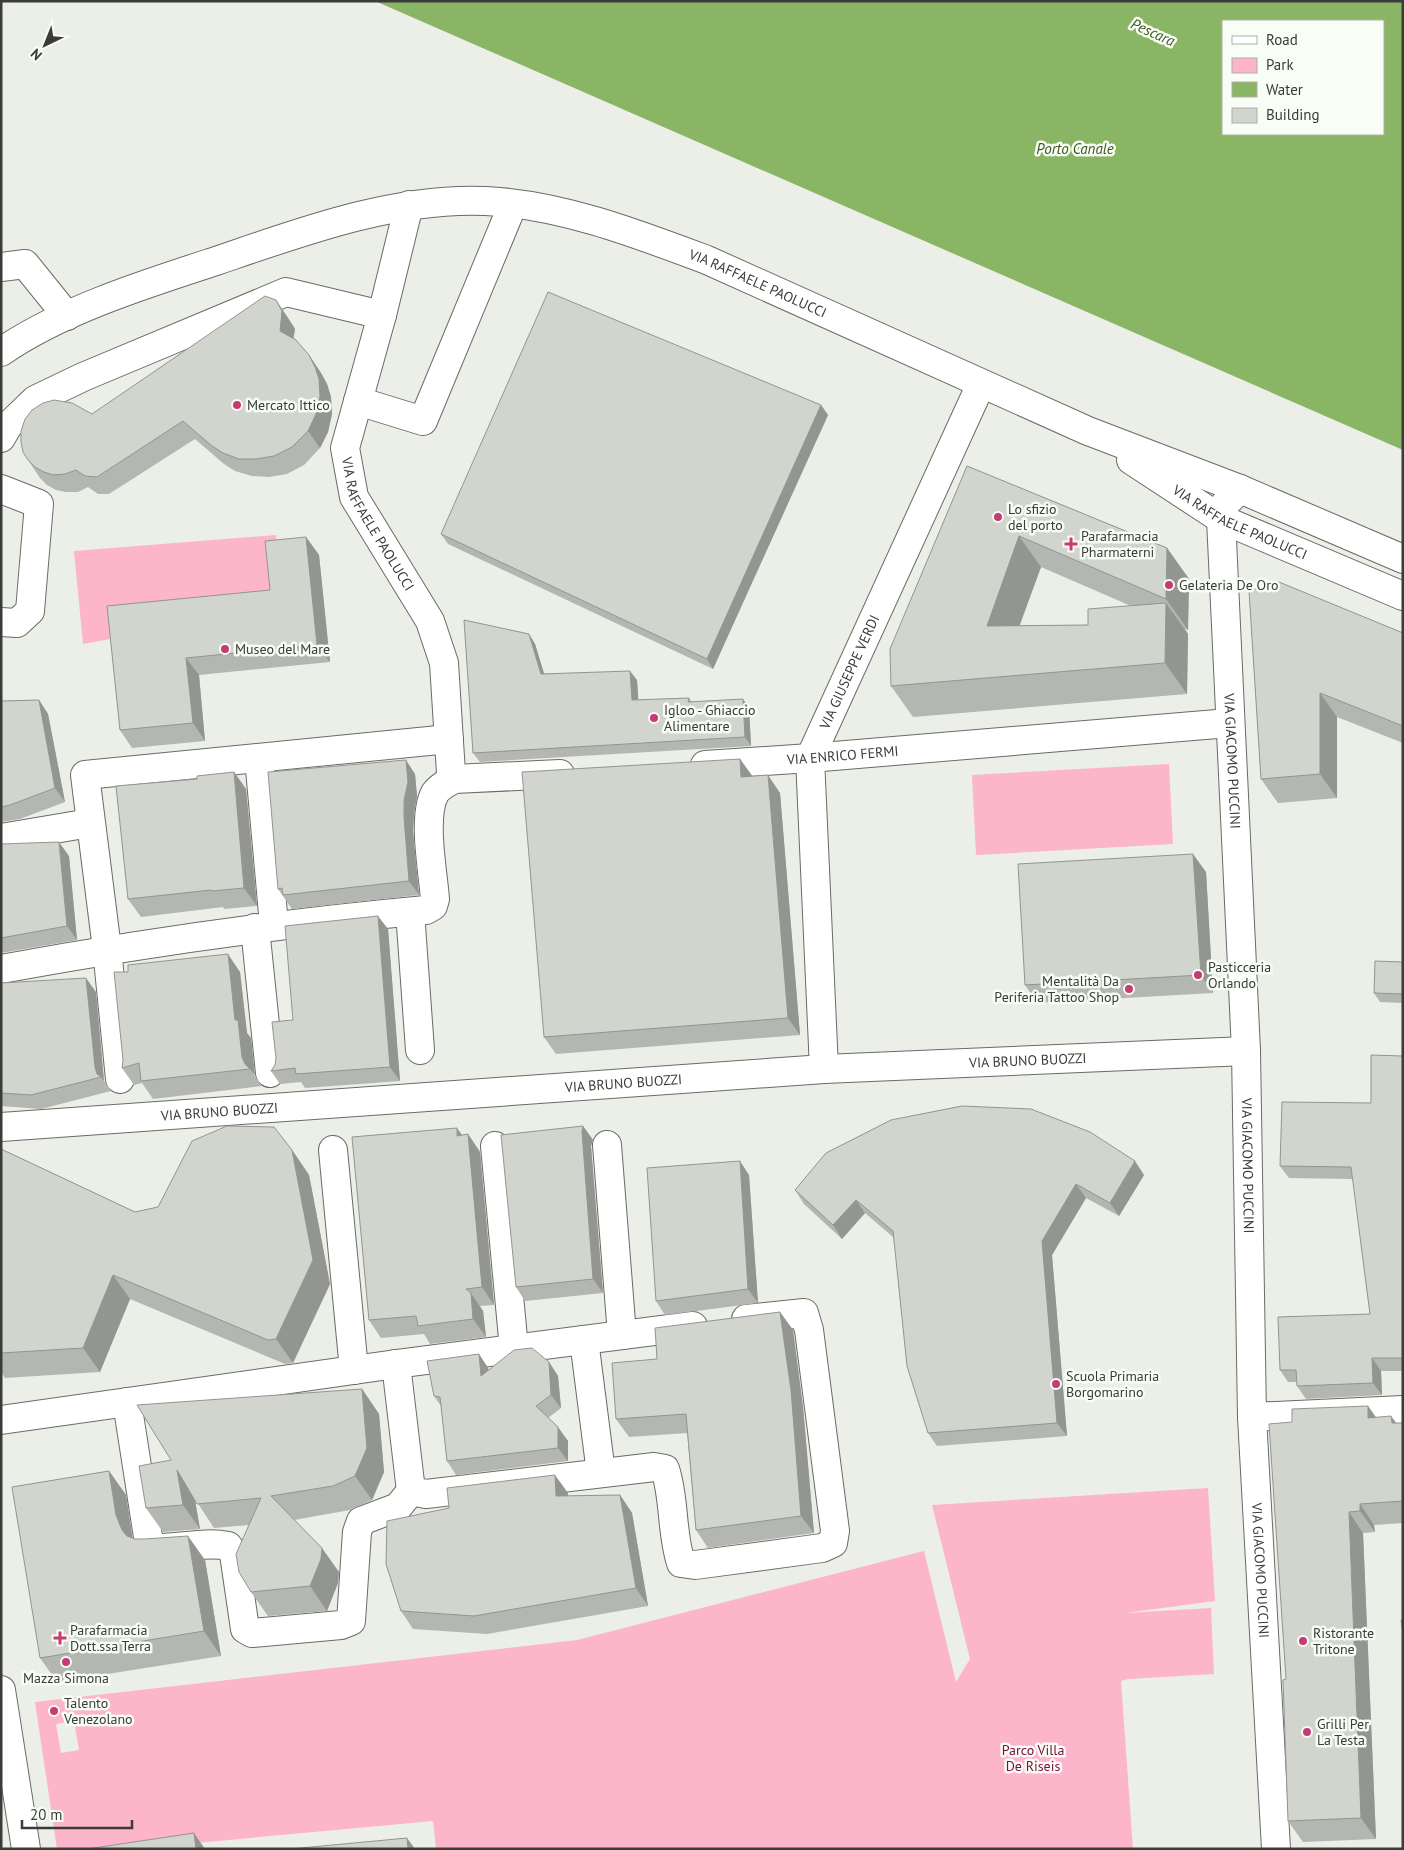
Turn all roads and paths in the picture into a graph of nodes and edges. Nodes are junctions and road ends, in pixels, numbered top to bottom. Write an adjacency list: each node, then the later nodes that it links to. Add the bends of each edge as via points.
1 (513, 204): 2 (street, VIA RAFFAELE PAOLUCCI, via 458,201); 7 (street, VIA RAFFAELE PAOLUCCI, via 593,220 707,260); 8 (street, via 422,421)
2 (409, 205): 4 (street, VIA RAFFAELE PAOLUCCI); 5 (street, VIA RAFFAELE PAOLUCCI, via 310,230 169,276)
3 (9, 261): 5 (street)
4 (382, 315): 8 (street, VIA RAFFAELE PAOLUCCI); 10 (street, via 286,292 36,400 8,426)
5 (67, 316): 6 (street, VIA RAFFAELE PAOLUCCI)
6 (1, 352)
7 (981, 384): 9 (street, VIA RAFFAELE PAOLUCCI); 20 (street, VIA GIUSEPPE VERDI)
8 (358, 400): 18 (street, VIA RAFFAELE PAOLUCCI, via 345,448 354,497 430,620 444,663)
9 (1088, 431): 11 (street, VIA RAFFAELE PAOLUCCI); 13 (street, VIA RAFFAELE PAOLUCCI)
10 (1, 438)
11 (1240, 488): 13 (street, VIA GIACOMO PUCCINI, via 1225,504); 14 (street, VIA RAFFAELE PAOLUCCI)
12 (1, 489): 16 (street, via 39,504 30,611 17,623)
13 (1221, 518): 15 (street, VIA RAFFAELE PAOLUCCI); 17 (street, VIA GIACOMO PUCCINI)
14 (1403, 559)
15 (1403, 596)
16 (1, 622)
17 (1229, 723): 20 (street, VIA ENRICO FERMI); 31 (street, VIA GIACOMO PUCCINI)
18 (449, 739): 19 (street); 23 (street, VIA RAFFAELE PAOLUCCI)
19 (259, 758): 24 (street, via 85,775); 27 (street)
20 (810, 758): 21 (street, VIA ENRICO FERMI); 32 (street, VIA GIUSEPPE VERDI)
21 (681, 766)
22 (582, 772): 23 (street)
23 (454, 780): 26 (street, via 436,792 428,824 433,906)
24 (90, 823): 25 (street); 28 (street)
25 (1, 838)
26 (410, 912): 27 (street); 30 (street)
27 (264, 927): 28 (street); 33 (street)
28 (107, 949): 29 (street); 34 (street)
29 (1, 969)
30 (420, 1050)
31 (1246, 1051): 32 (street, VIA BRUNO BUOZZI); 46 (street, VIA GIACOMO PUCCINI)
32 (824, 1070): 35 (street, VIA BRUNO BUOZZI)
33 (270, 1073)
34 (120, 1079)
35 (1, 1127)
36 (607, 1145): 39 (street)
37 (495, 1146): 41 (street)
38 (333, 1150): 43 (street)
39 (622, 1335): 40 (street); 48 (street, via 804,1313 809,1330 835,1531 833,1543 822,1548 695,1565 681,1563 665,1469 654,1467)
40 (584, 1340): 41 (street); 48 (street)
41 (514, 1349): 42 (street)
42 (396, 1364): 43 (street); 49 (street)
43 (354, 1370): 44 (street)
44 (127, 1402): 47 (street); 49 (street, via 148,1537 153,1548 228,1546 234,1554 245,1629 252,1633 341,1625 351,1621 361,1521 398,1507)
45 (1403, 1410): 46 (street)
46 (1252, 1417): 52 (street, VIA GIACOMO PUCCINI)
47 (1, 1420)
48 (601, 1473): 49 (street, via 426,1494)
49 (411, 1491)
50 (1, 1690): 51 (street)
51 (26, 1849)
52 (1276, 1849)

